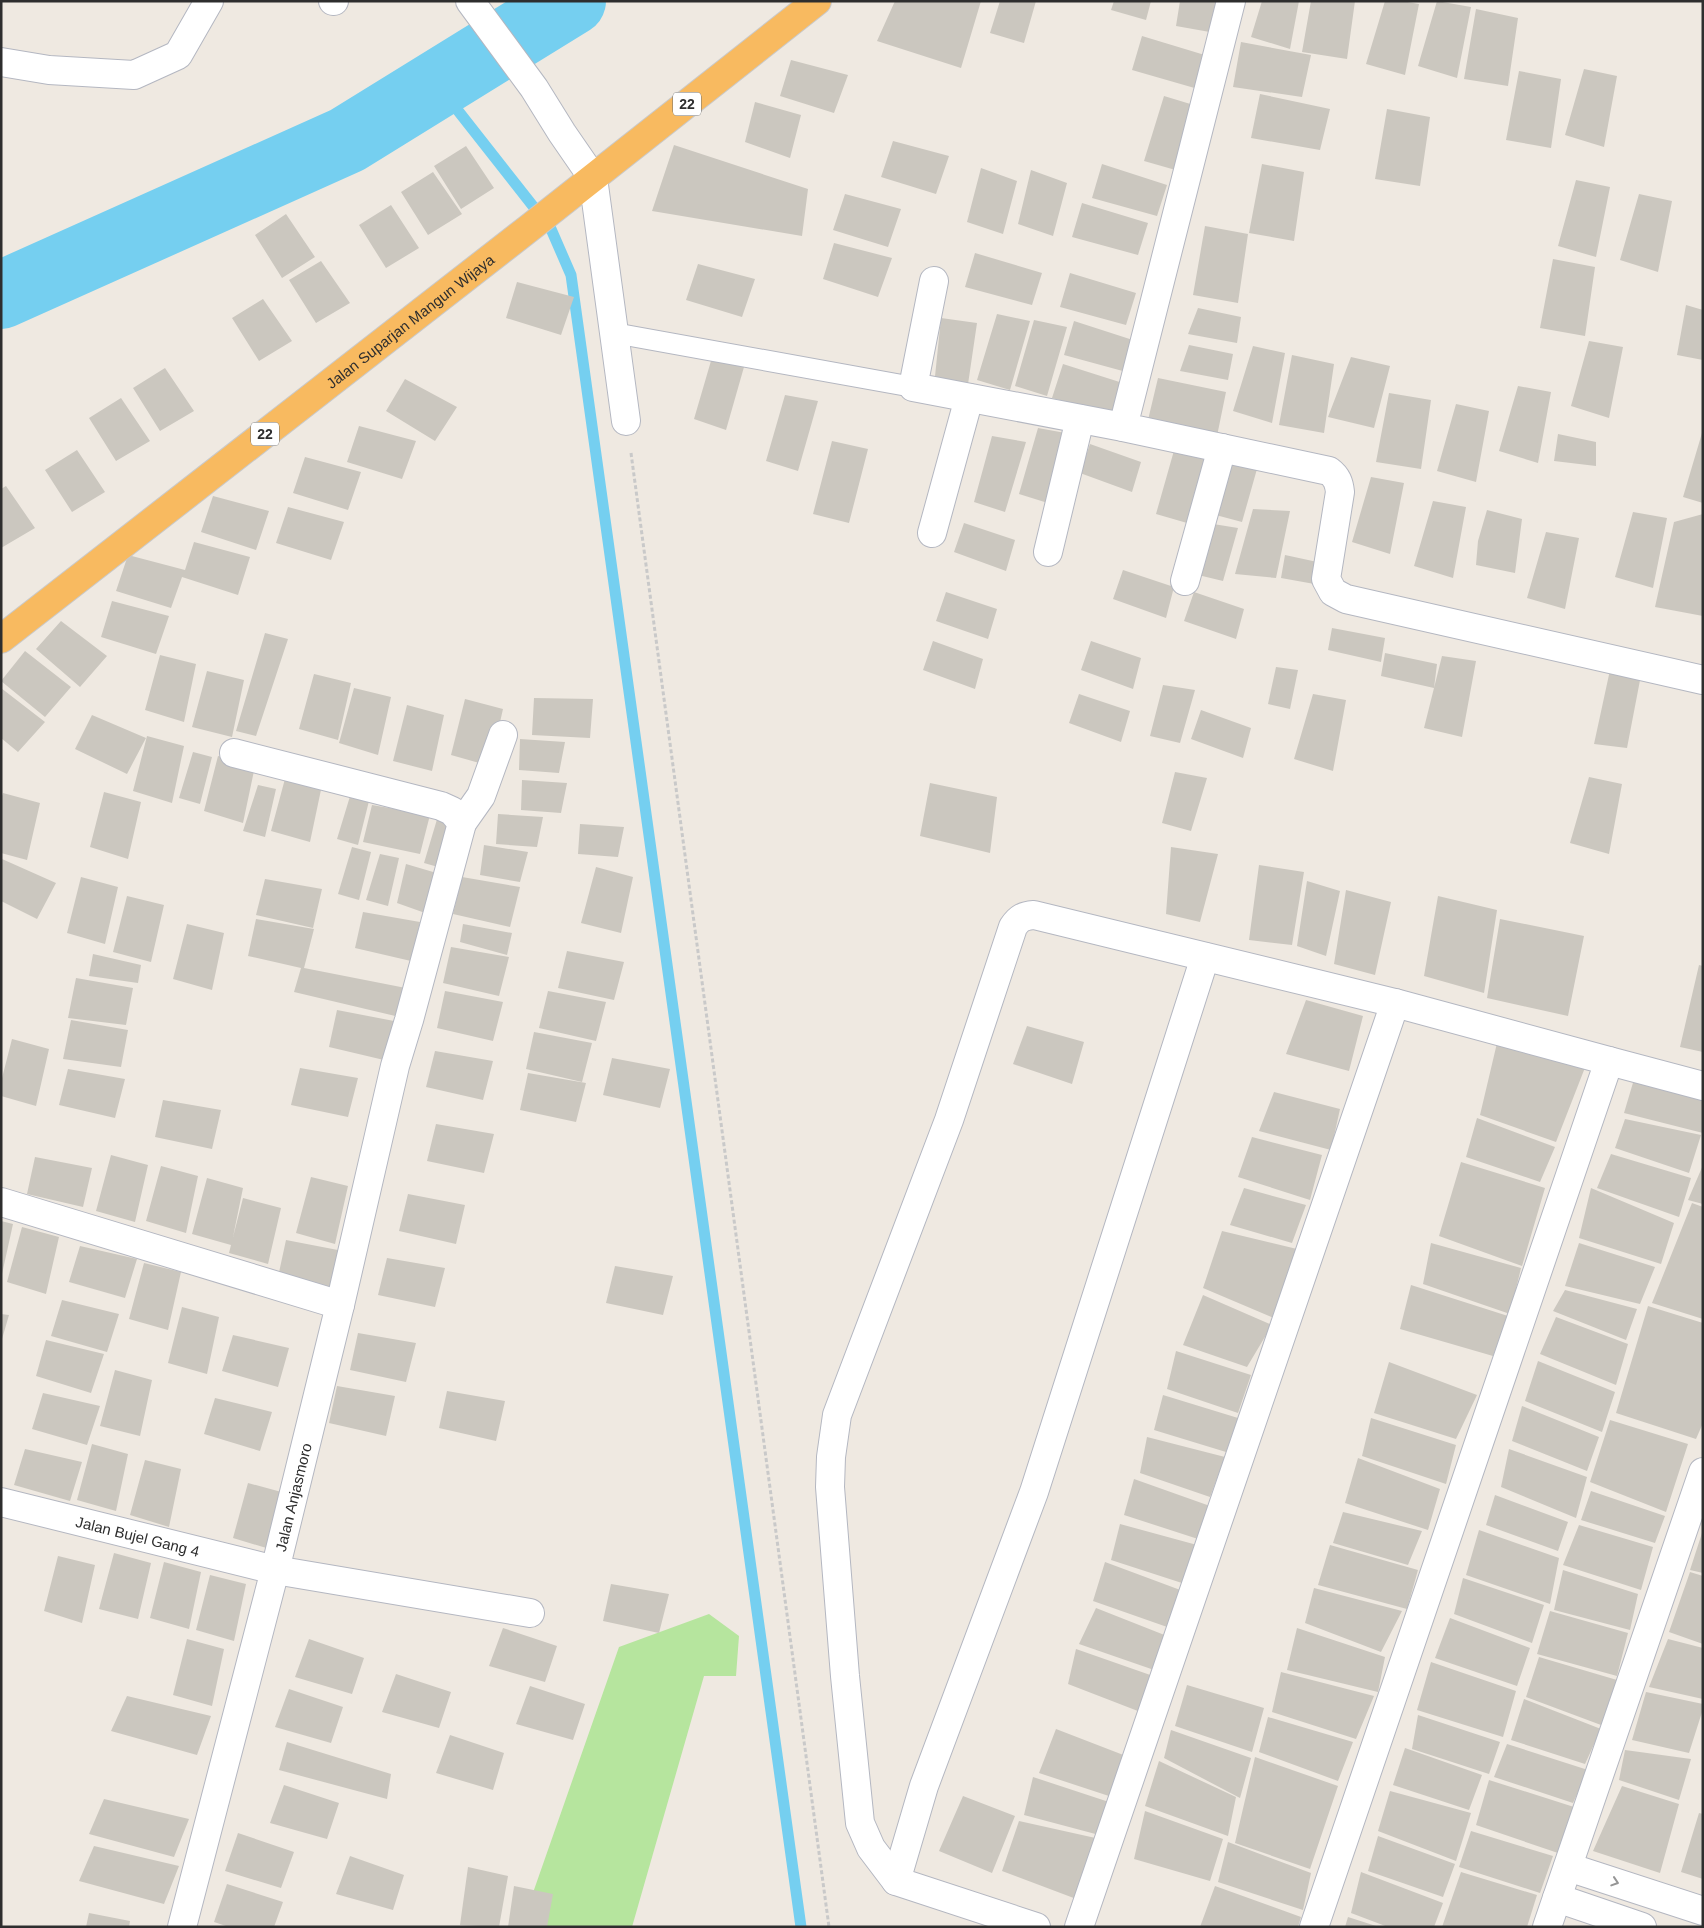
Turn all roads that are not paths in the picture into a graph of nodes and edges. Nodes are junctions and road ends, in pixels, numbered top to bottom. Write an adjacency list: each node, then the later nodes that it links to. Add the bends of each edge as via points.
1 (209, 1): 5 (street, via 178,55 134,76 49,70)
2 (470, 1): 6 (street, via 534,88)
3 (817, 1): 6 (highway, Jalan Suparjan Mangun Wijaya / 22)
4 (1231, 1): 13 (street)
5 (1, 62)
6 (593, 178): 8 (street); 18 (highway, Jalan Suparjan Mangun Wijaya / 22)
7 (934, 281): 9 (street)
8 (614, 334): 9 (lane); 12 (street)
9 (913, 387): 10 (street)
10 (969, 398): 11 (street); 15 (street)
11 (1080, 419): 13 (street); 16 (street)
12 (626, 421)
13 (1123, 427): 14 (street)
14 (1222, 448): 17 (street); 19 (street, via 1329,471 1334,475 1340,492 1326,579 1333,592 1346,600)
15 (932, 534)
16 (1048, 552)
17 (1185, 581)
18 (1, 639)
19 (1703, 680)
20 (503, 735): 22 (street, via 481,796)
21 (234, 753): 22 (street, via 441,806 452,811)
22 (462, 822): 28 (street, Jalan Anjasmoro, via 395,1066)
23 (1205, 957): 24 (street); 34 (street, via 1034,1492 924,1786); 34 (street, via 1034,915 1018,919 949,1120 837,1415 830,1487 860,1823 871,1848)
24 (1396, 1003): 25 (street); 39 (street)
25 (1609, 1061): 26 (street); 40 (street)
26 (1703, 1086)
27 (1, 1202): 28 (street)
28 (340, 1305): 31 (street, Jalan Anjasmoro)
29 (1703, 1472): 33 (street)
30 (1, 1502): 31 (street, Jalan Bujel Gang 4)
31 (275, 1570): 32 (street, Jalan Bujel Gang 4); 37 (street, Jalan Anjasmoro)
32 (530, 1613)
33 (1568, 1867): 35 (street); 36 (street, one-way to 36)
34 (896, 1880): 38 (street)
35 (1557, 1898): 41 (street); 42 (street)
36 (1703, 1910)
37 (182, 1927)
38 (1036, 1927)
39 (1079, 1927)
40 (1314, 1927)
41 (1547, 1927)
42 (1642, 1927)

